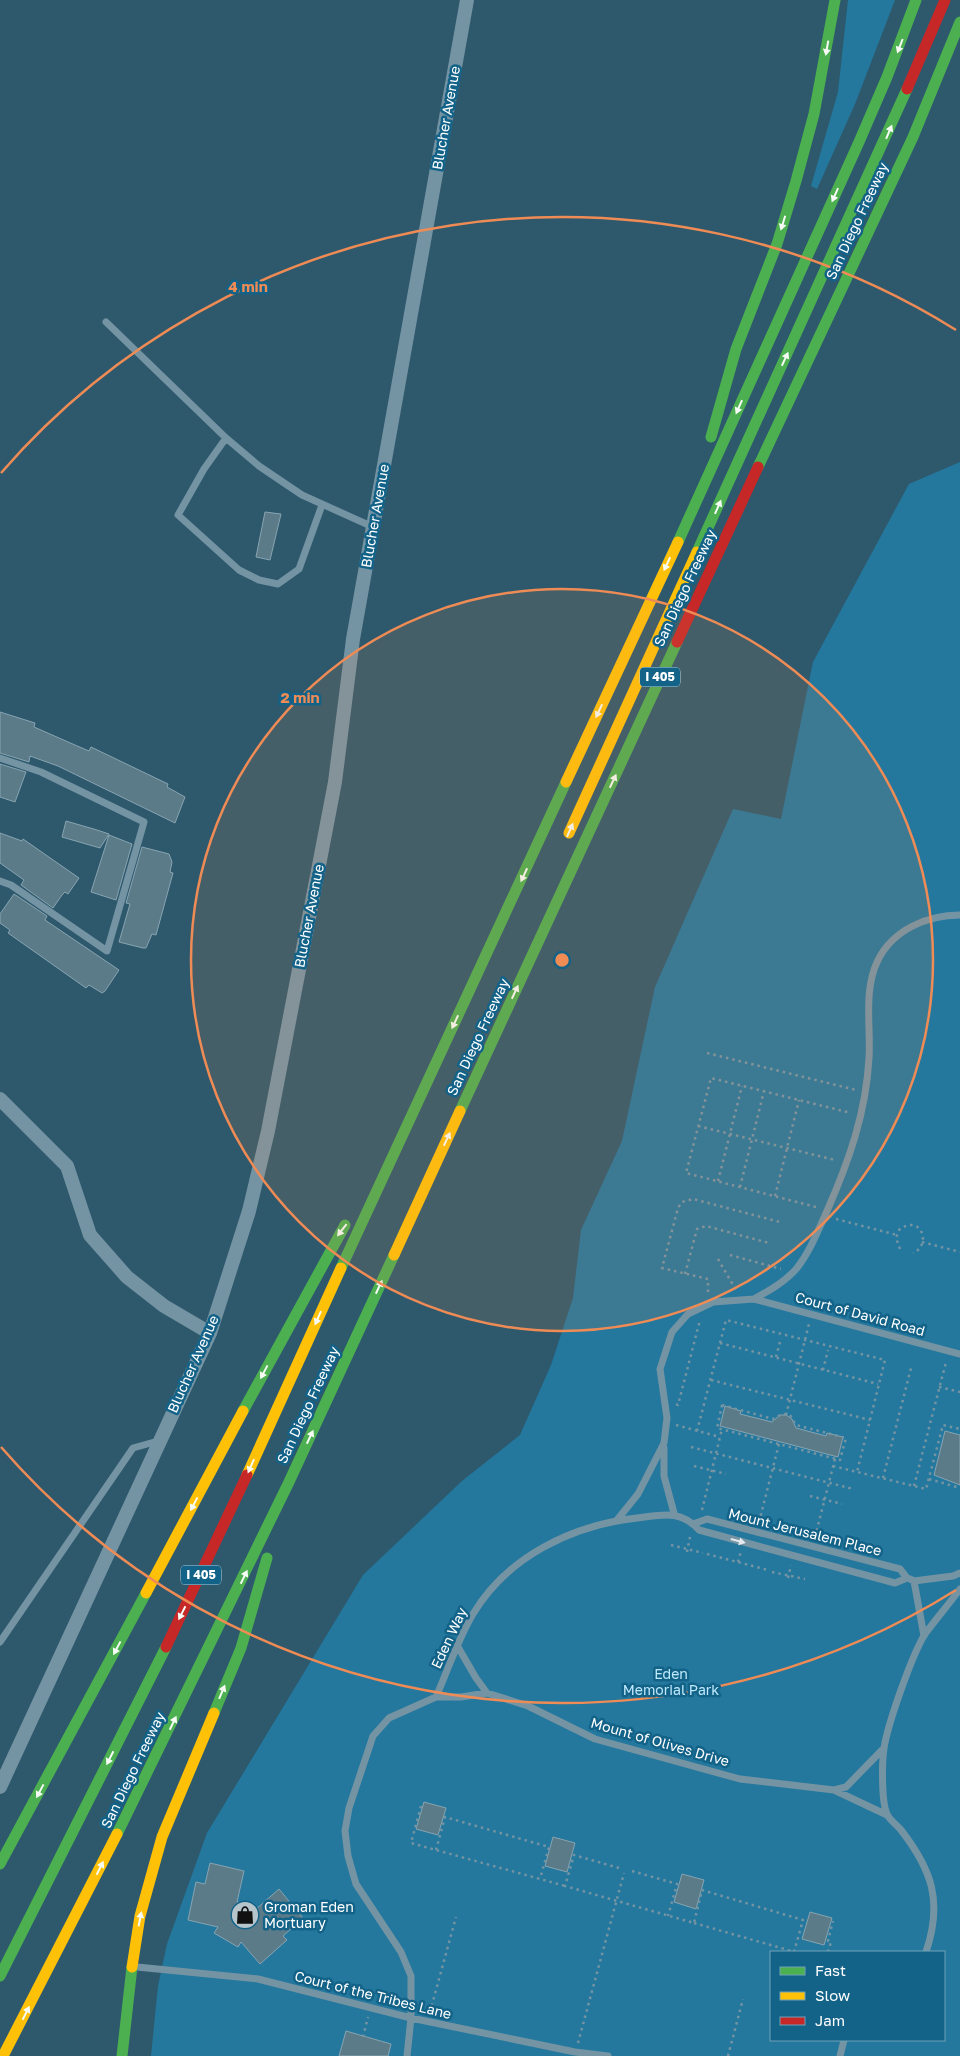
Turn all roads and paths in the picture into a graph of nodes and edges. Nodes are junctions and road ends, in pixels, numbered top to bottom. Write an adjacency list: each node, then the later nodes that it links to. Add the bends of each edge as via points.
1 (467, 0): 10 (street, Blucher Avenue)
2 (835, 0): 9 (main road, one-way to 9, via 814,114 796,181 777,244 736,349)
3 (916, 0): 9 (main road, one-way to 9, via 859,142)
4 (945, 0): 12 (main road, one-way to 4, via 881,151)
5 (960, 22): 86 (main road, San Diego Freeway / I 405, one-way to 5, via 913,136)
6 (106, 322): 7 (lane)
7 (226, 438): 8 (lane, via 259,466); 8 (lane, via 178,515 239,570 259,580 278,584 299,569)
8 (322, 505): 10 (lane)
9 (688, 520): 29 (main road, San Diego Freeway / I 405, one-way to 29)
10 (373, 527): 48 (street, Blucher Avenue, via 353,639 335,782 268,1131 249,1211)
11 (0, 758): 13 (lane, via 41,772 144,822 107,951 11,885)
12 (562, 847)
13 (0, 881)
14 (960, 916): 18 (lane, via 946,915 925,920 903,932 887,946 877,961 870,994 870,1056)
15 (707, 1053): 18 (path)
16 (742, 1086): 17 (path); 22 (path, via 711,1078); 23 (path)
17 (764, 1091): 20 (path); 24 (path)
18 (866, 1092): 21 (lane)
19 (0, 1099): 48 (street, via 67,1166 90,1235 108,1256 127,1277 164,1306)
20 (799, 1100): 21 (path); 25 (path)
21 (862, 1116): 26 (lane)
22 (698, 1126): 23 (path); 27 (path, via 686,1173)
23 (730, 1134): 24 (path); 27 (path)
24 (753, 1139): 25 (path); 28 (path)
25 (788, 1148): 26 (path); 30 (path)
26 (848, 1163): 31 (lane)
27 (718, 1181): 28 (path)
28 (740, 1187): 30 (path)
29 (375, 1194): 119 (main road, one-way to 119, via 340,1231); 135 (main road, San Diego Freeway / I 405, one-way to 135, via 199,1580)
30 (775, 1196): 31 (path)
31 (826, 1213): 33 (path); 41 (lane, via 812,1244)
32 (780, 1222): 42 (path, via 693,1199 682,1202 662,1268)
33 (897, 1235): 34 (path, via 903,1227 914,1225 922,1232); 36 (path)
34 (922, 1242): 37 (path); 38 (path)
35 (768, 1243): 42 (path, via 706,1226 697,1229)
36 (900, 1248)
37 (960, 1252)
38 (913, 1253)
39 (730, 1255): 41 (path)
40 (718, 1259): 44 (path)
41 (792, 1272): 43 (lane, via 777,1287)
42 (685, 1274): 45 (path, via 708,1280 707,1290)
43 (754, 1299): 44 (lane); 47 (lane, Court of David Road)
44 (742, 1300): 45 (lane)
45 (712, 1303): 46 (lane)
46 (704, 1306): 64 (lane, via 688,1314 669,1339 660,1369); 64 (path, via 678,1405)
47 (811, 1314): 50 (path); 53 (lane, Court of David Road)
48 (210, 1333): 72 (street, Blucher Avenue)
49 (781, 1338): 55 (path)
50 (805, 1340): 51 (path, via 726,1320); 56 (path); 60 (path, via 885,1360)
51 (720, 1343): 55 (path); 59 (path)
52 (828, 1350): 58 (path)
53 (949, 1351): 54 (lane, Court of David Road); 61 (path)
54 (960, 1354)
55 (776, 1357): 56 (path)
56 (799, 1363): 58 (path); 63 (path)
57 (911, 1368): 84 (path)
58 (823, 1370): 60 (path)
59 (710, 1380): 63 (path); 70 (path)
60 (879, 1385): 66 (path)
61 (939, 1387): 62 (path); 88 (path)
62 (960, 1392)
63 (790, 1400): 65 (path); 66 (path)
64 (665, 1402): 67 (lane)
65 (786, 1415): 69 (path, via 773,1419 722,1405 717,1428); 77 (path, via 796,1425 846,1438 840,1460)
66 (870, 1420): 82 (path)
67 (667, 1423): 70 (path); 73 (lane)
68 (960, 1429): 85 (path, via 942,1425)
69 (722, 1430): 71 (path); 74 (path)
70 (697, 1431): 71 (path)
71 (720, 1437): 76 (path)
72 (158, 1441): 109 (lane, via 132,1448); 114 (street, Blucher Avenue)
73 (664, 1443): 94 (lane, via 664,1476); 95 (lane, via 638,1494)
74 (778, 1444): 77 (path); 80 (path)
75 (691, 1447): 76 (path)
76 (716, 1454): 80 (path); 81 (path)
77 (835, 1459): 79 (path)
78 (694, 1466): 81 (path)
79 (833, 1466): 82 (path); 87 (path)
80 (772, 1468): 87 (path); 97 (path)
81 (712, 1471): 83 (path); 96 (path)
82 (857, 1472): 84 (path)
83 (726, 1474)
84 (883, 1478): 88 (path)
85 (929, 1479): 88 (path, via 926,1489); 89 (path)
86 (289, 1482): 134 (main road, one-way to 86, via 140,1916 162,1837 240,1648); 143 (main road, San Diego Freeway / I 405, one-way to 86, via 155,1760)
87 (829, 1482): 90 (path); 92 (path)
88 (914, 1486)
89 (960, 1488)
90 (853, 1489)
91 (810, 1496): 92 (path)
92 (825, 1500): 93 (path); 99 (path)
93 (842, 1504)
94 (674, 1514): 95 (lane); 96 (lane, Mount Jerusalem Place)
95 (617, 1520): 110 (lane, Eden Way, via 574,1532 532,1553 497,1581 472,1615)
96 (696, 1523): 97 (lane, Mount Jerusalem Place, via 707,1520); 106 (lane, Mount Jerusalem Place, one-way to 106, via 699,1530 895,1583)
97 (756, 1532): 99 (lane, Mount Jerusalem Place)
98 (670, 1545): 100 (path)
99 (813, 1547): 106 (lane, Mount Jerusalem Place, via 900,1569)
100 (703, 1553)
101 (707, 1554): 102 (path)
102 (768, 1570)
103 (772, 1572): 105 (path)
104 (960, 1573): 106 (lane, Mount Jerusalem Place)
105 (805, 1579)
106 (911, 1580): 108 (lane)
107 (960, 1589): 108 (lane)
108 (924, 1636): 113 (lane, via 903,1687)
109 (0, 1642)
110 (458, 1647): 111 (lane); 112 (lane, Eden Way)
111 (487, 1692): 112 (lane, Mount of Olives Drive); 115 (lane, Mount of Olives Drive, via 528,1706 595,1739 740,1779)
112 (436, 1698): 138 (lane, via 389,1718 373,1736 349,1808 345,1831 356,1884 401,1952 412,1976)
113 (884, 1748): 115 (lane, via 846,1787); 117 (lane)
114 (0, 1787)
115 (834, 1790): 117 (lane, Mount of Olives Drive)
116 (421, 1806): 118 (path, via 411,1843)
117 (887, 1815): 133 (lane, via 926,1866 935,1900 932,1935)
118 (436, 1850): 123 (path); 123 (path, via 445,1817 549,1847)
119 (0, 1864)
120 (619, 1868): 124 (path, via 574,1855)
121 (632, 1871): 126 (path, via 677,1884)
122 (624, 1873): 125 (path)
123 (540, 1879): 124 (path)
124 (565, 1886): 125 (path)
125 (617, 1900): 126 (path); 142 (path)
126 (668, 1916): 129 (path)
127 (456, 1917): 139 (path)
128 (833, 1921): 132 (path)
129 (694, 1923): 130 (path); 131 (path, via 702,1890 803,1920)
130 (792, 1951)
131 (795, 1951)
132 (828, 1951)
133 (926, 1951)
134 (132, 1967): 137 (lane, Court of the Tribes Lane, via 258,1979); 144 (main road)
135 (0, 1976)
136 (743, 1999): 147 (path)
137 (370, 2008): 138 (lane, Court of the Tribes Lane); 140 (path)
138 (411, 2018): 139 (lane, Court of the Tribes Lane); 145 (lane)
139 (427, 2021): 142 (lane, Court of the Tribes Lane)
140 (363, 2037)
141 (844, 2041): 148 (lane)
142 (575, 2052): 146 (lane, Court of the Tribes Lane)
143 (3, 2056)
144 (122, 2056)
145 (407, 2056)
146 (608, 2056)
147 (728, 2056)
148 (840, 2056)

